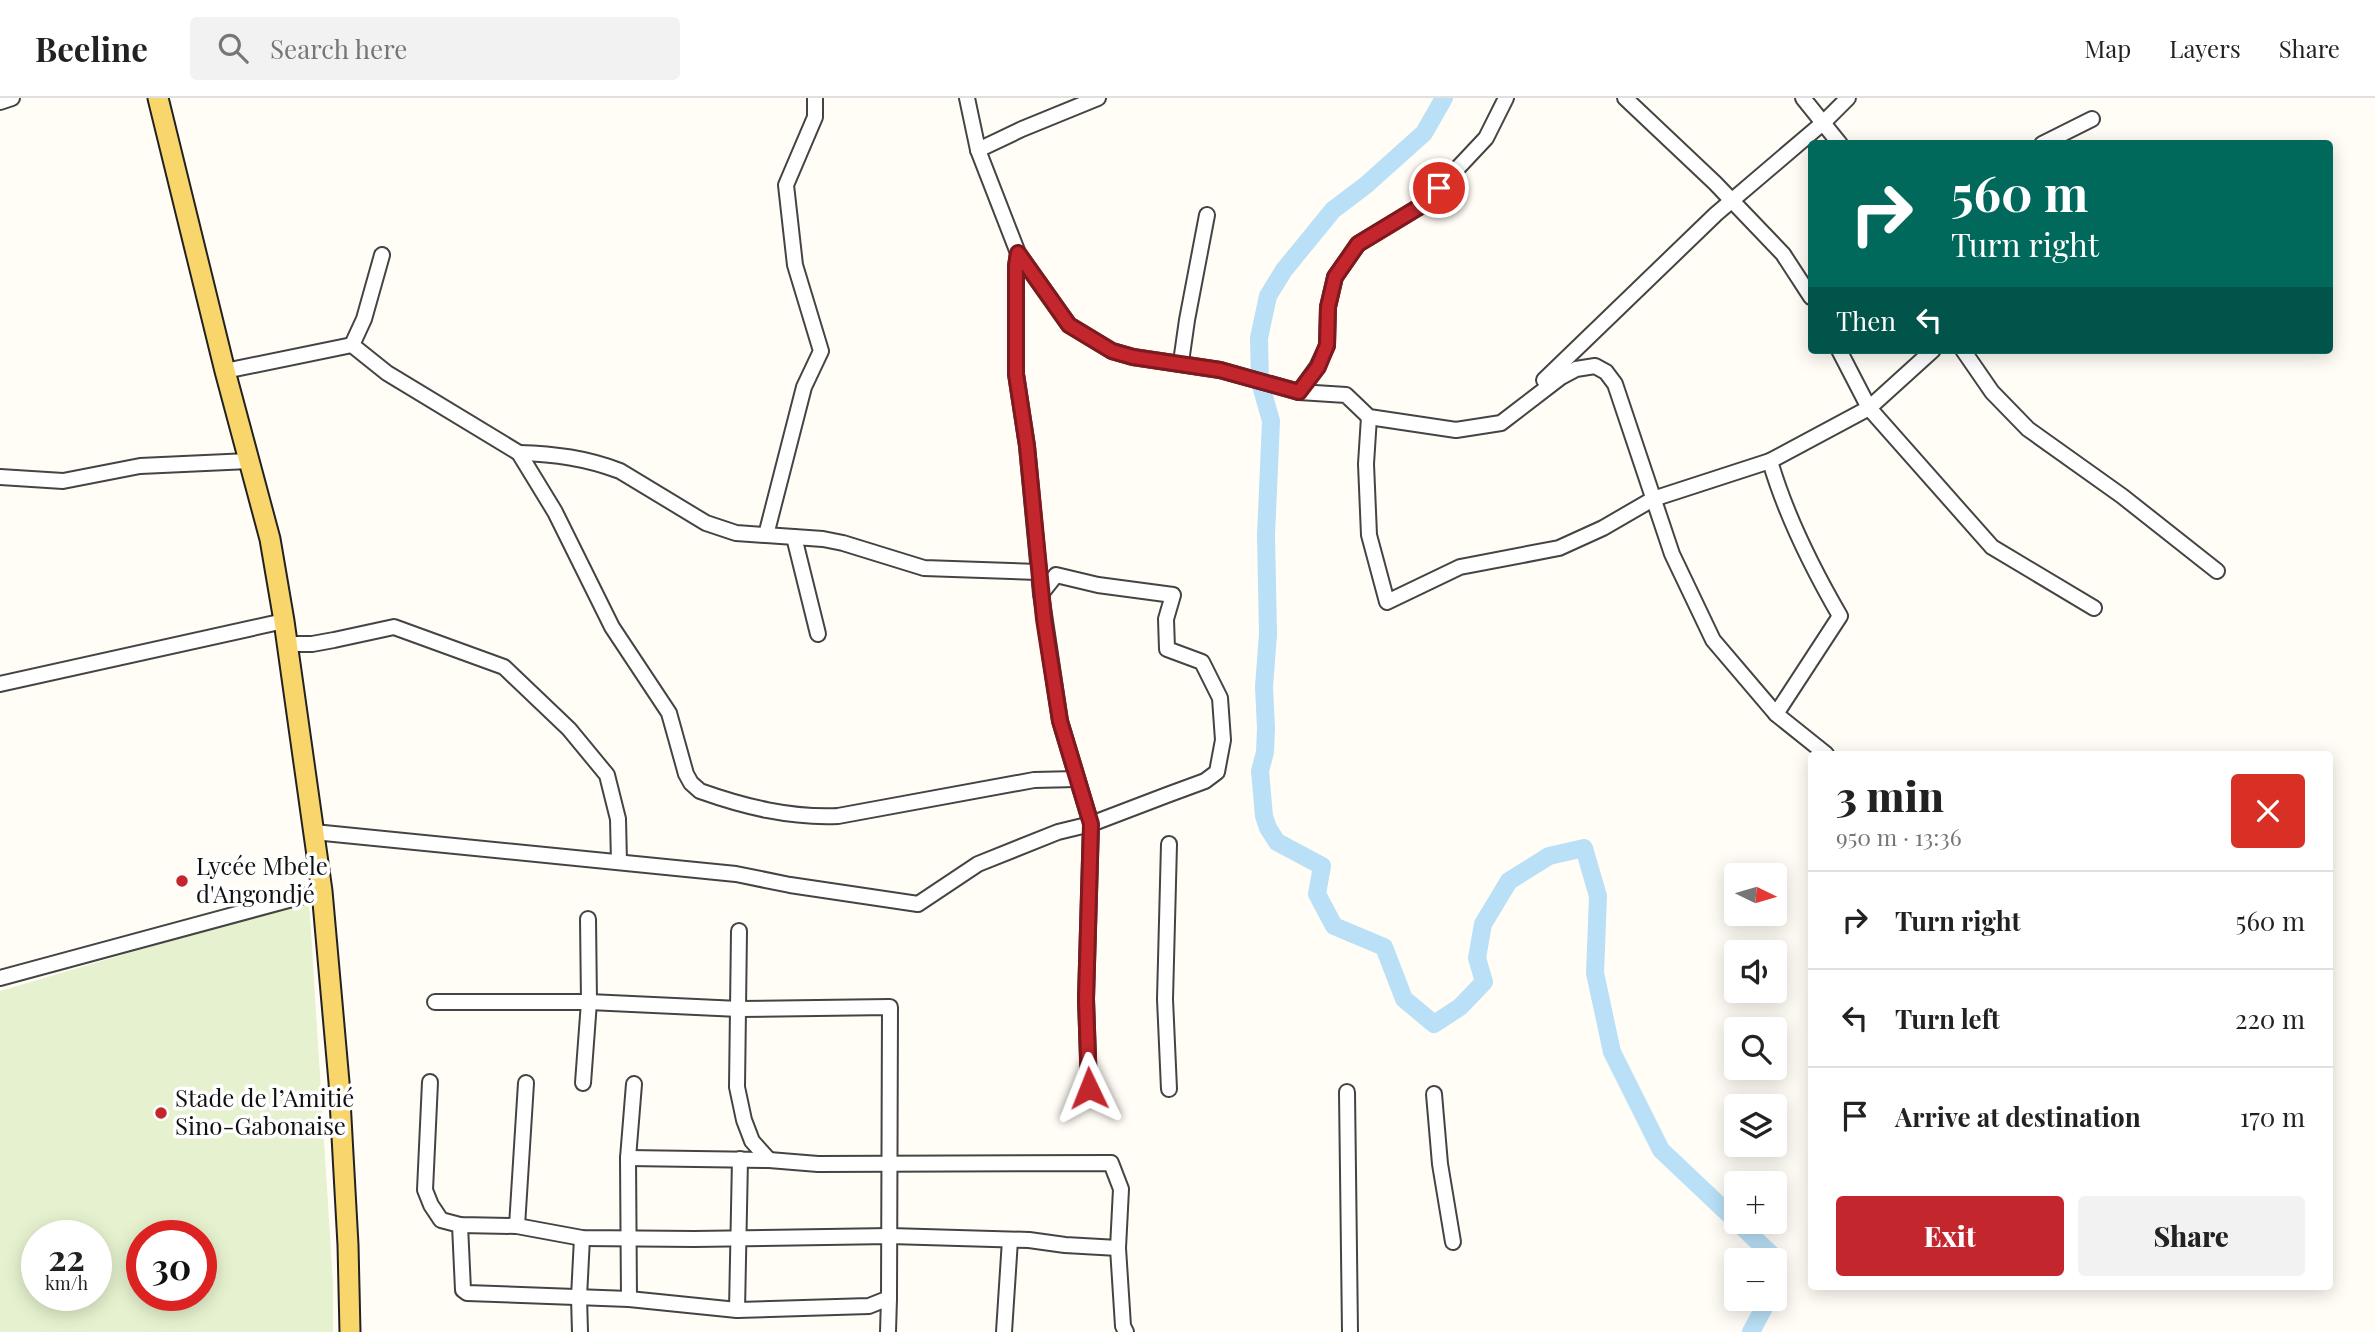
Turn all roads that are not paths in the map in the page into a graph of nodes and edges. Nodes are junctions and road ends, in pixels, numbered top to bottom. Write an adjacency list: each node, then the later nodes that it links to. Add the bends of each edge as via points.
1 (12, 98): 10 (street)
2 (158, 98): 26 (main road)
3 (815, 98): 36 (street, via 815,117 786,185 795,265 821,351 804,387)
4 (967, 98): 15 (street)
5 (1098, 98): 15 (street)
6 (1506, 98): 27 (street, via 1486,138 1424,204 1358,244 1335,277 1327,345 1318,367)
7 (1625, 98): 16 (street)
8 (1803, 98): 12 (street)
9 (1848, 98): 12 (street)
10 (0, 102)
11 (2092, 119): 14 (street)
12 (1824, 122): 13 (street); 16 (street)
13 (1837, 140)
14 (2050, 140)
15 (978, 150): 18 (street)
16 (1732, 200): 20 (street, via 1783,254); 30 (street)
17 (1208, 215): 25 (street)
18 (1018, 253): 25 (street, via 1060,314 1078,331 1112,351); 39 (street, via 1016,374)
19 (382, 254): 21 (street)
20 (1808, 292)
21 (352, 345): 26 (street); 31 (street, via 387,373)
22 (1841, 354): 28 (street)
23 (1929, 354): 28 (street)
24 (1966, 354): 38 (street, via 1992,392 2028,429)
25 (1181, 362): 27 (street)
26 (225, 371): 32 (main road)
27 (1299, 392): 29 (street, via 1346,395)
28 (1869, 408): 33 (street); 41 (street, via 1992,547)
29 (1369, 417): 30 (street, via 1457,430); 35 (street, via 1369,535 1387,602 1460,566 1559,548)
30 (1501, 423): 35 (street, via 1560,377 1595,366 1615,384)
31 (519, 453): 36 (street, via 566,455 605,465 719,529); 48 (street, via 555,512 612,627 669,713 686,774 700,791 781,814 812,817 1034,780)
32 (249, 461): 34 (street, via 140,466 63,481); 42 (main road, via 270,540)
33 (1770, 461): 35 (street); 46 (street, via 1804,551 1840,616)
34 (0, 477)
35 (1653, 499): 46 (street, via 1672,554 1713,640)
36 (766, 535): 37 (street)
37 (794, 537): 39 (street, via 844,543 924,568); 43 (street)
38 (2217, 571)
39 (1039, 572): 40 (street)
40 (1041, 594): 48 (street, via 1060,721); 49 (street, via 1056,575 1173,595 1166,619 1167,649 1202,662 1220,698 1223,740 1217,772 1205,781)
41 (2094, 608)
42 (284, 621): 44 (main road); 45 (street)
43 (818, 634)
44 (287, 644): 50 (main road); 52 (street, via 312,644 394,627 504,667 569,729 607,775 618,819)
45 (0, 684)
46 (1776, 714): 47 (street)
47 (1822, 751)
48 (1077, 779): 49 (street)
49 (1091, 824): 52 (street, via 978,864 918,904 736,874); 64 (street, via 1086,999)
50 (314, 832): 52 (street); 53 (main road)
51 (1169, 844): 65 (street)
52 (619, 862)
53 (322, 891): 56 (street); 85 (main road, via 339,1082)
54 (588, 919): 58 (street)
55 (739, 931): 59 (street)
56 (0, 978)
57 (435, 1002): 58 (street)
58 (589, 1002): 59 (street); 62 (street)
59 (739, 1009): 70 (street, via 737,1087 752,1141); 71 (street, via 890,1007)
60 (430, 1082): 72 (street, via 425,1190 441,1220)
61 (526, 1083): 73 (street)
62 (583, 1083)
63 (634, 1084): 68 (street)
64 (1089, 1088)
65 (1169, 1088)
66 (1348, 1092): 90 (street)
67 (1434, 1094): 79 (street)
68 (628, 1158): 69 (street); 77 (street)
69 (740, 1159): 70 (street); 75 (street)
70 (769, 1160): 71 (street)
71 (889, 1163): 74 (street); 80 (street, via 1111,1163 1121,1189)
72 (460, 1226): 73 (street); 81 (street, via 463,1290 467,1293)
73 (517, 1226): 76 (street)
74 (890, 1236): 75 (street); 78 (street); 82 (street)
75 (738, 1237): 77 (street); 84 (street)
76 (582, 1238): 77 (street); 81 (street)
77 (629, 1239): 83 (street)
78 (1010, 1240): 80 (street); 88 (street)
79 (1453, 1242)
80 (1118, 1248): 89 (street)
81 (579, 1297): 83 (street); 86 (street)
82 (889, 1298): 84 (street, via 869,1306); 87 (street)
83 (629, 1299): 84 (street)
84 (737, 1310)
85 (350, 1332)
86 (580, 1332)
87 (888, 1332)
88 (1004, 1332)
89 (1126, 1332)
90 (1350, 1332)

